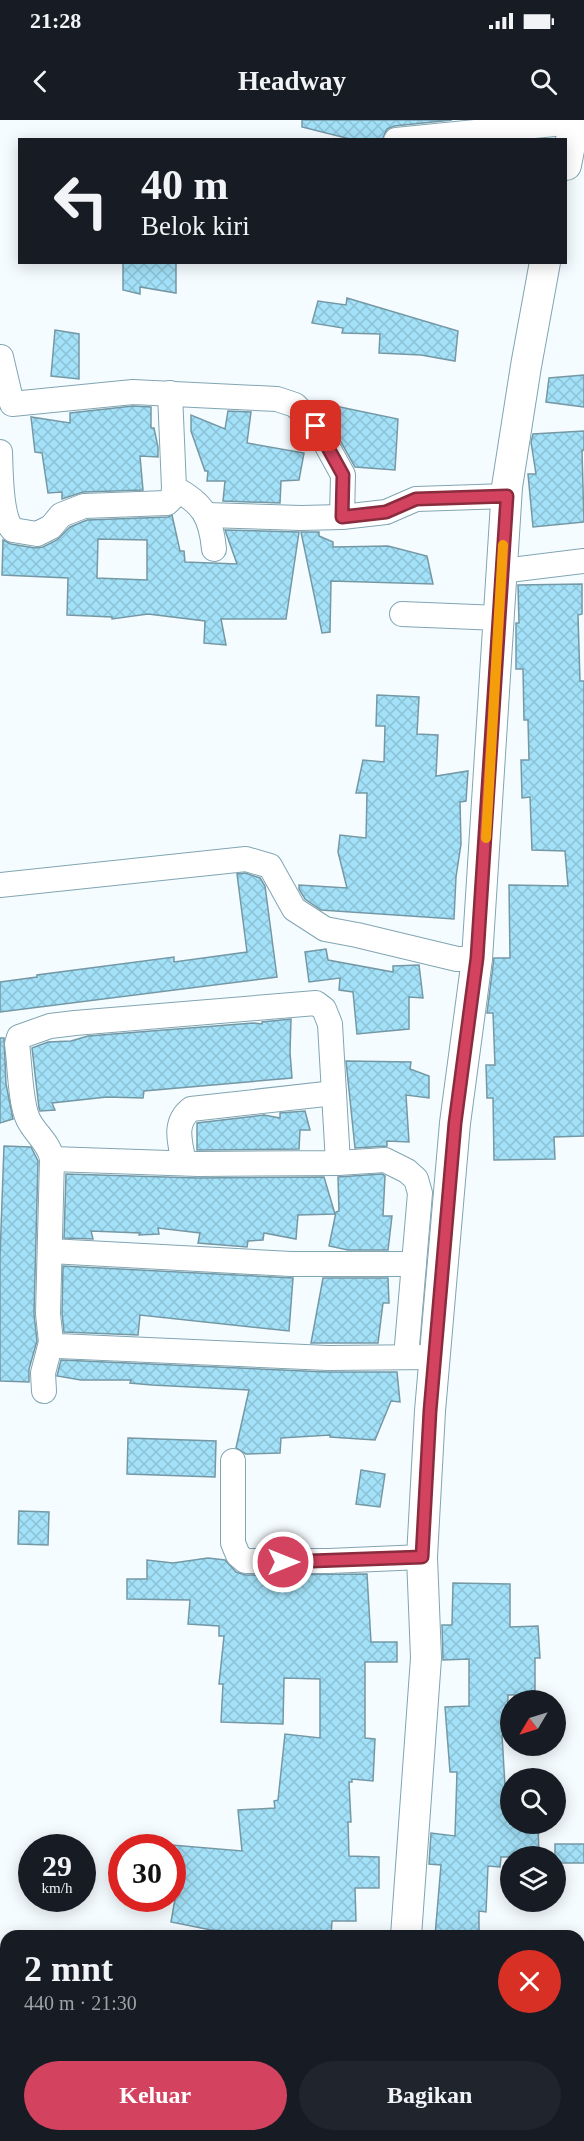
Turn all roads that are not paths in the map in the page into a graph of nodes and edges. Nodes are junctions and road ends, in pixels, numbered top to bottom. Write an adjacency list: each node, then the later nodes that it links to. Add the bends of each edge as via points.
1 (575, 121): 2 (street); 3 (street)
2 (415, 138)
3 (567, 160)
4 (545, 264): 10 (street)
5 (1, 357): 7 (street)
6 (170, 393): 7 (street, via 133,392); 9 (street); 12 (street, via 277,399 295,405 316,426 343,475)
7 (6, 404)
8 (0, 452): 9 (street, via 2,509 13,530 42,532 61,515 84,506 167,503)
9 (174, 488): 11 (street)
10 (507, 496): 12 (street, via 416,499 386,512); 15 (street)
11 (206, 515): 12 (street); 13 (street)
12 (342, 517)
13 (214, 549)
14 (584, 561): 15 (street)
15 (502, 571): 17 (street)
16 (402, 614): 17 (street)
17 (499, 618): 19 (street)
18 (0, 885): 19 (street, via 246,859 270,866 294,909 325,929 457,959)
19 (477, 958): 27 (street)
20 (334, 1093): 21 (street, via 330,1024 324,1009 316,1003 50,1026 21,1035 17,1044 28,1119 45,1141); 22 (street, via 191,1109 182,1116 179,1126); 23 (street)
21 (52, 1159): 22 (street); 24 (street)
22 (184, 1163): 23 (street)
23 (338, 1163): 25 (street, via 385,1160 416,1179 420,1192)
24 (50, 1251): 25 (street, via 291,1264); 26 (street)
25 (414, 1264): 27 (street)
26 (51, 1342): 27 (street, via 58,1346 328,1358); 28 (street, via 43,1374)
27 (420, 1357): 30 (street)
28 (44, 1391)
29 (233, 1461): 30 (street, via 233,1542 245,1561)
30 (422, 1557): 31 (street, via 426,1658)
31 (406, 1930)

